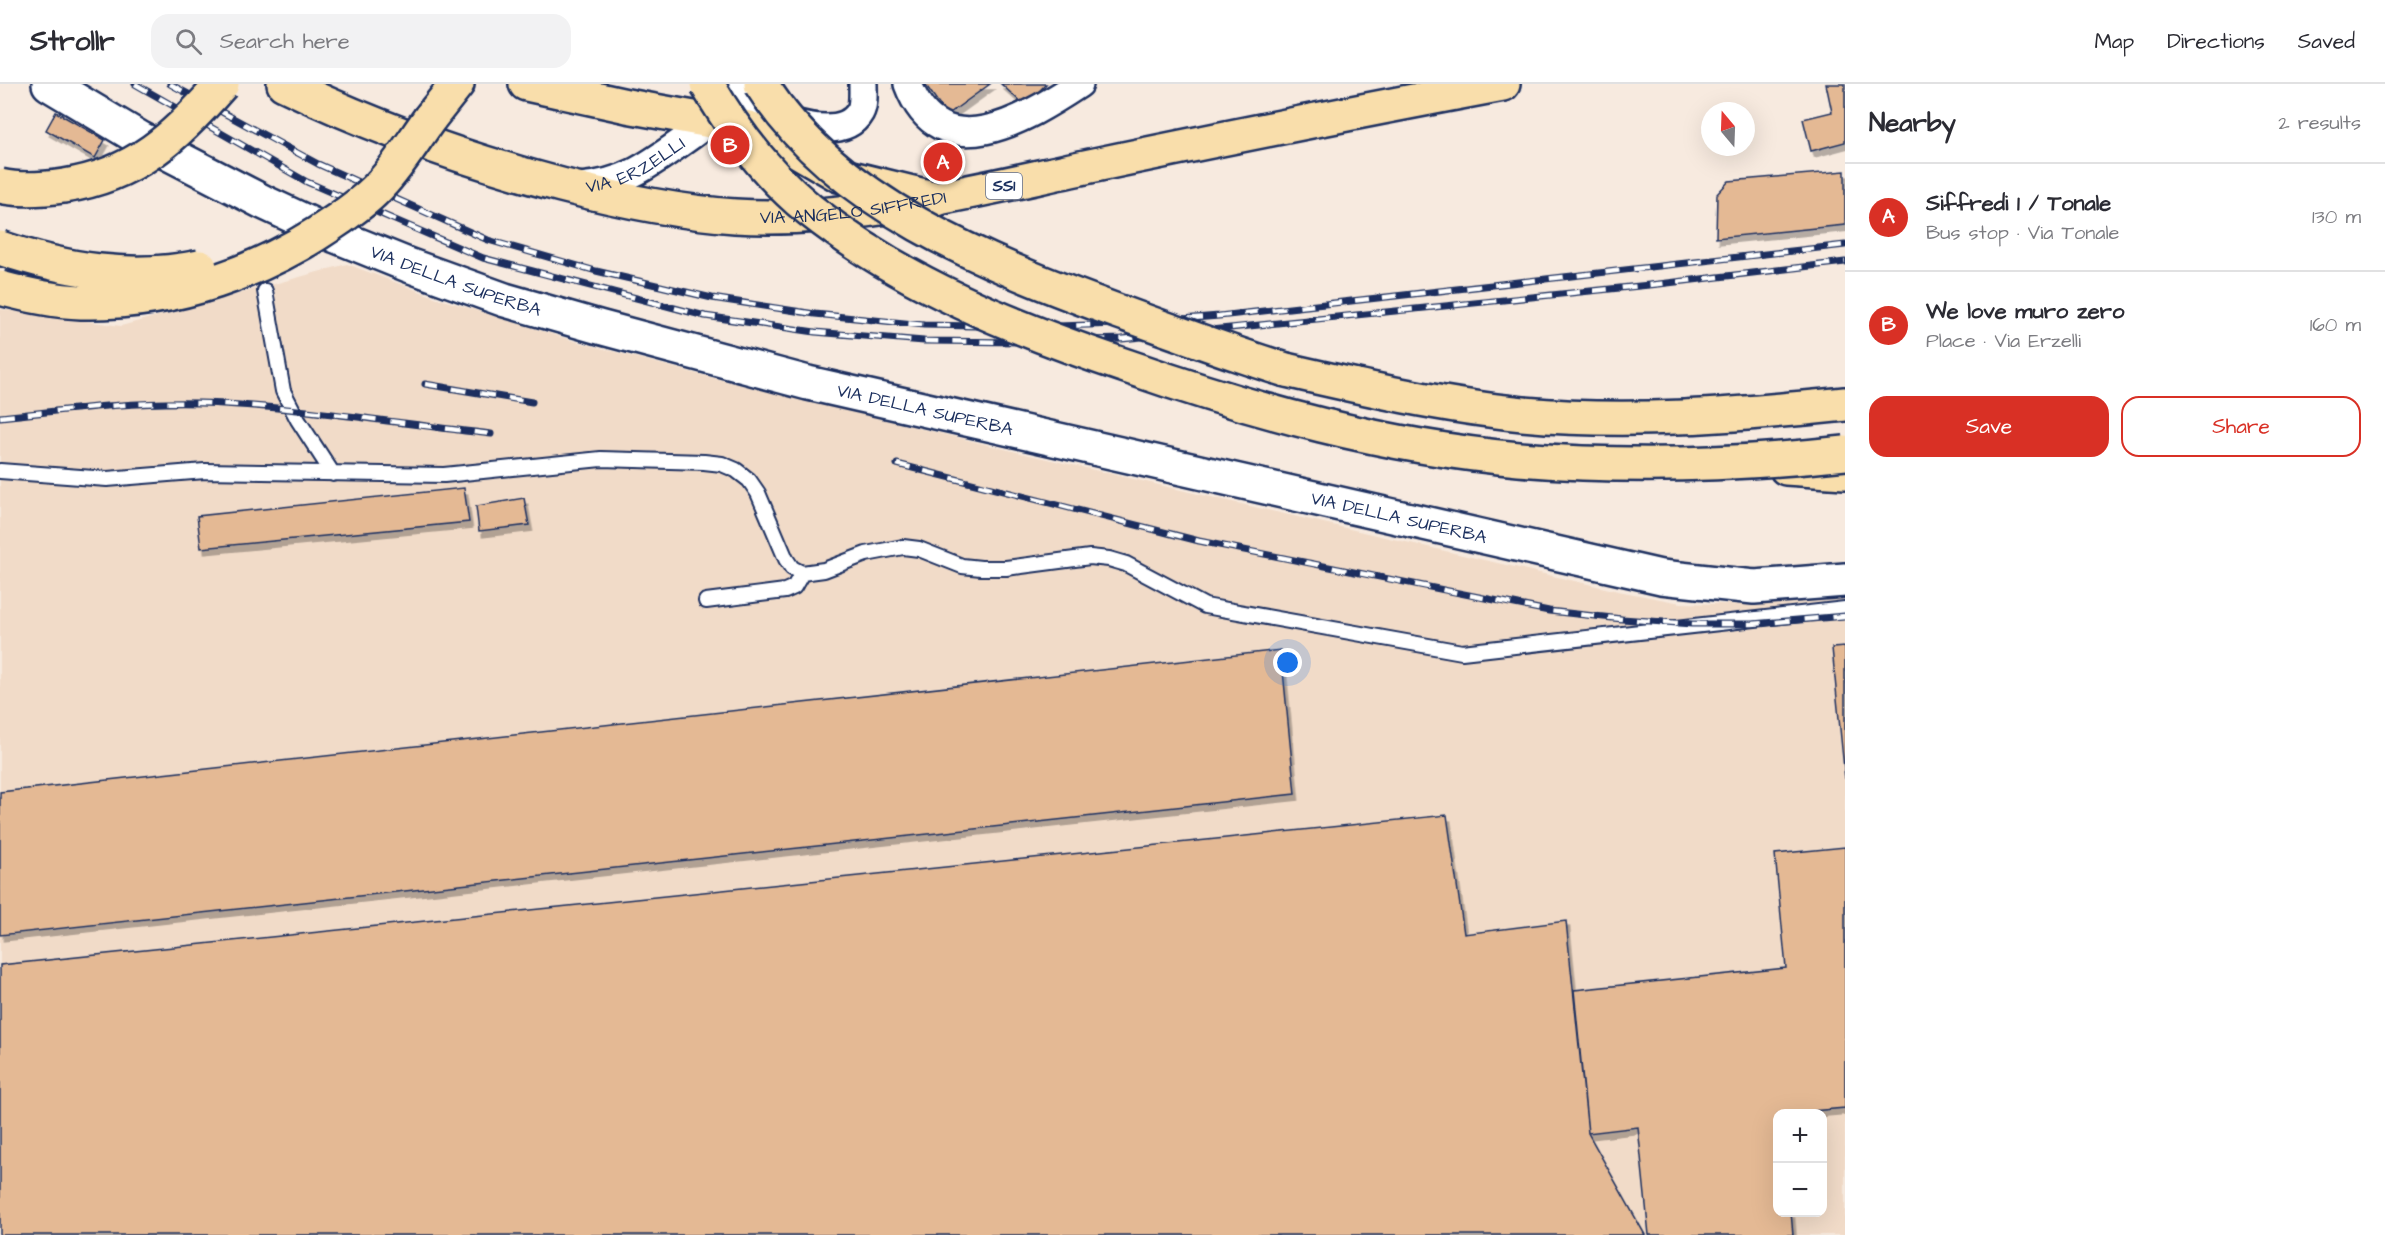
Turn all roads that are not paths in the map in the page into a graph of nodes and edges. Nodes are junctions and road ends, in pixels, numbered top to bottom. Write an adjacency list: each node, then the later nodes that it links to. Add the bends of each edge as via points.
1 (49, 84): 30 (street, VIA DELLA SUPERBA, via 141,139 336,236 505,300 610,330 808,383 1661,577 1754,587)
2 (222, 84): 12 (main road, bridge)
3 (284, 84): 18 (main road, VIA ANGELO SIFFREDI, via 335,109 441,149)
4 (457, 84): 14 (main road)
5 (526, 84): 13 (main road, via 627,106)
6 (761, 84): 23 (main road, bridge, via 808,144 897,211 953,242 1059,290 1203,344 1286,370 1435,402 1523,414 1629,419 1730,415)
7 (776, 84): 15 (street)
8 (863, 84): 15 (street, via 860,112 849,123 828,127)
9 (908, 84): 10 (street, via 915,103 927,118 948,130 973,132 998,127 1041,108)
10 (1079, 84)
11 (1503, 84): 19 (main road, VIA ANGELO SIFFREDI / SS1)
12 (207, 96): 17 (main road, bridge, via 170,139 129,167 108,176 54,188)
13 (724, 97): 15 (street); 16 (main road, via 749,128 774,136); 18 (street, VIA ERZELLI, via 645,169 596,186); 25 (main road, bridge, via 726,117 765,167 807,207 853,242 910,277 966,304 1088,353 1276,414 1429,446 1518,459 1630,465)
14 (430, 118): 20 (main road, bridge, via 342,194 305,220 276,239 214,264 183,271 104,273); 21 (main road, bridge, via 381,184 353,209 317,234 247,270 177,292 111,301 79,302)
15 (786, 123): 16 (street)
16 (801, 153): 19 (main road, via 839,175)
17 (0, 186)
18 (573, 188): 19 (main road, VIA ANGELO SIFFREDI, via 676,211 736,216 790,216)
19 (936, 199)
20 (0, 248)
21 (0, 288)
22 (265, 291): 28 (lane, via 283,391)
23 (1845, 404)
24 (1845, 453): 25 (main road, bridge)
25 (1716, 463): 27 (main road, bridge)
26 (0, 471): 28 (lane, via 107,479 205,471)
27 (1845, 472)
28 (333, 474): 29 (lane, via 444,475 601,459 722,464 736,470 758,493 786,559)
29 (802, 573): 31 (lane, via 794,587 785,591); 32 (lane, via 903,547 919,549 962,566 981,568 1090,557 1109,559 1205,606 1462,652)
30 (1845, 580)
31 (706, 601)
32 (1845, 609)

